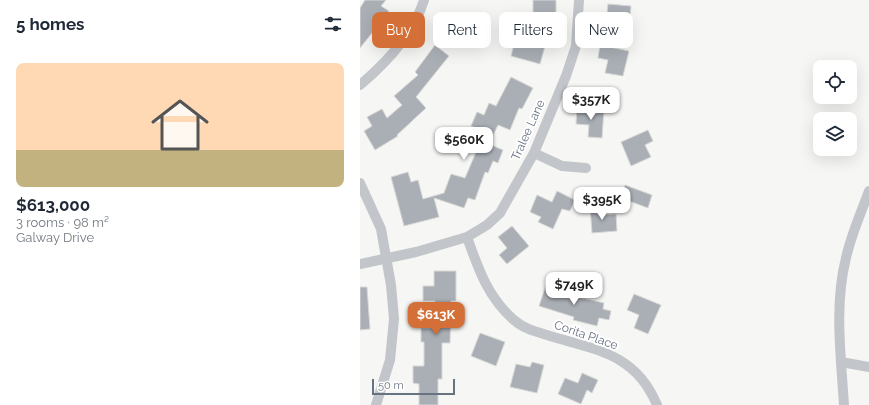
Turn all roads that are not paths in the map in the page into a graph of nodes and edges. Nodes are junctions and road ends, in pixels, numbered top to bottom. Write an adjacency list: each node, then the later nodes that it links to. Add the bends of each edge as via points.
1 (424, 0): 3 (street, via 414,23 385,61)
2 (579, 0): 4 (street, Tralee Lane, via 576,46)
3 (360, 85)
4 (534, 153): 5 (street, via 562,166); 8 (street, Tralee Lane, via 500,213 487,225)
5 (586, 168)
6 (360, 184): 9 (street, via 381,229)
7 (869, 191): 11 (street, via 842,275 839,315)
8 (467, 237): 9 (street, Tralee Lane); 14 (street, Corita Place, via 489,292 515,322 532,331 614,356 643,380 651,390)
9 (387, 258): 10 (street, Tralee Lane); 13 (street, via 394,319 392,346 388,370)
10 (360, 264)
11 (841, 362): 12 (street); 15 (street)
12 (869, 367)
13 (376, 405)
14 (657, 405)
15 (844, 405)

